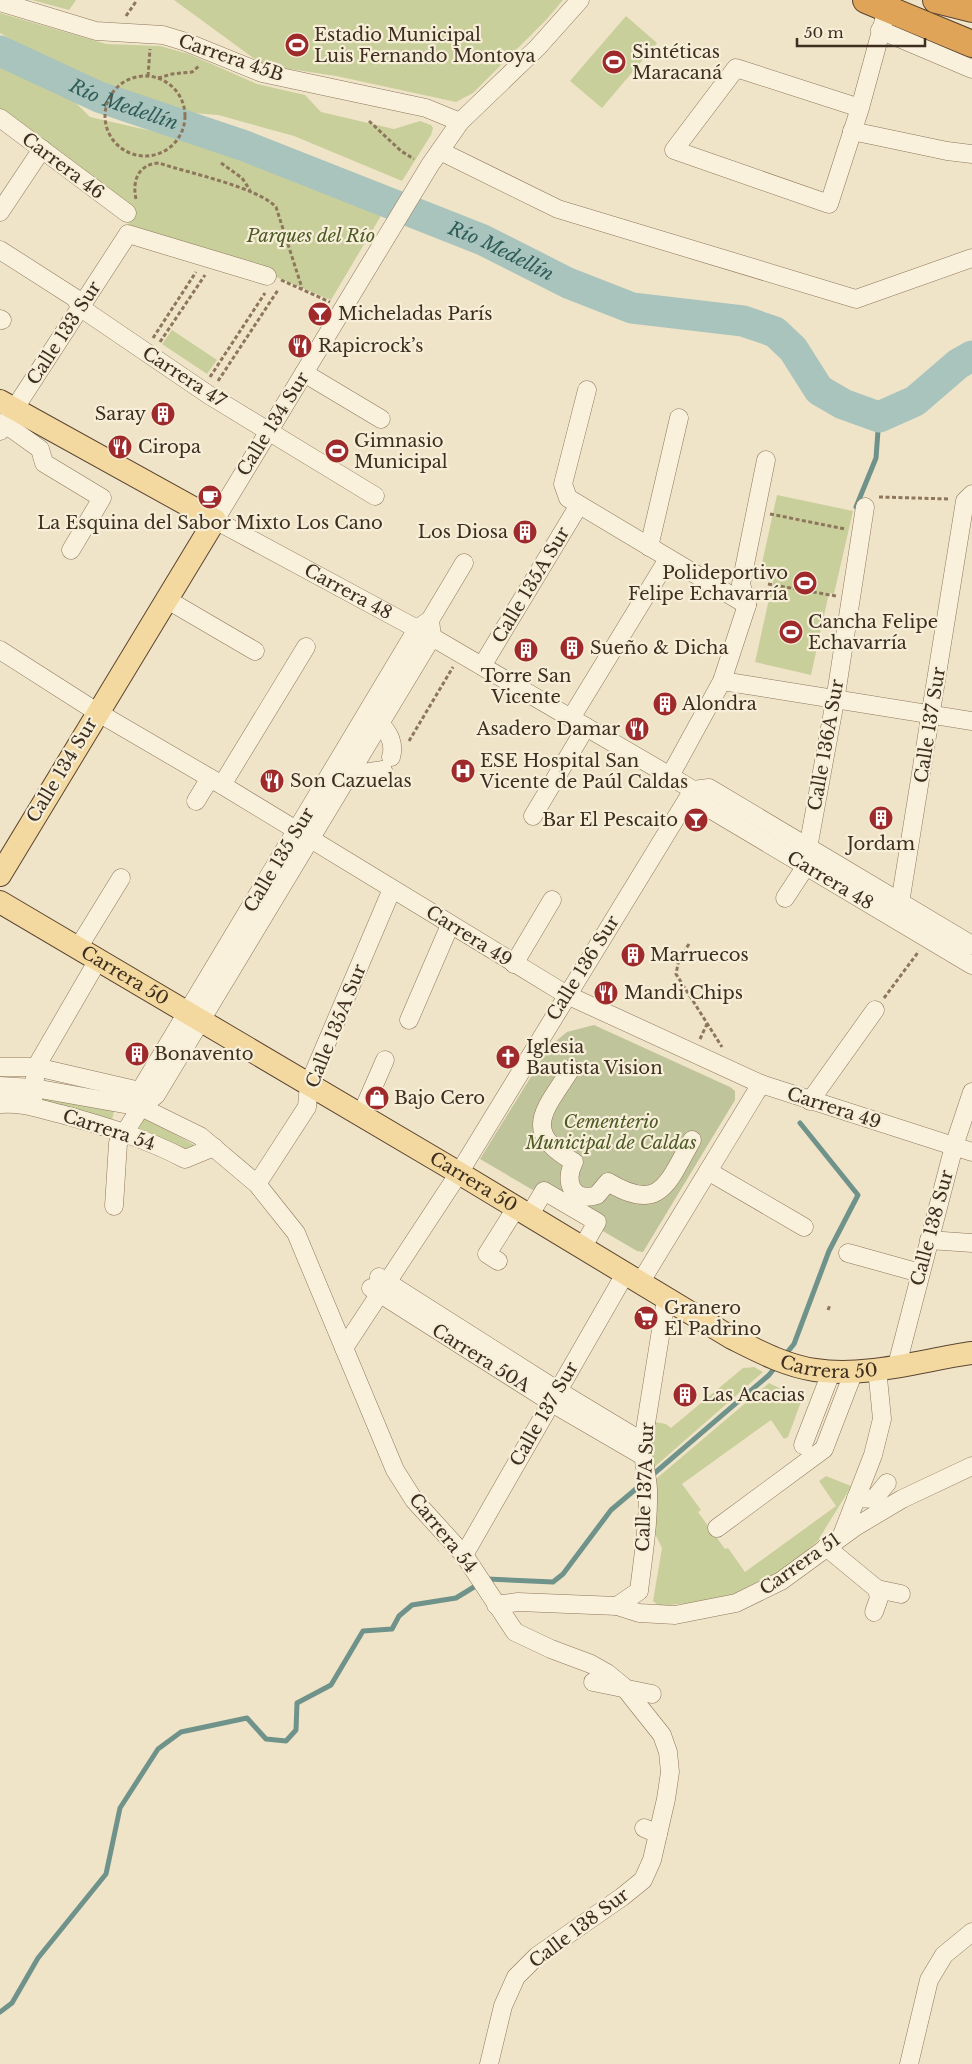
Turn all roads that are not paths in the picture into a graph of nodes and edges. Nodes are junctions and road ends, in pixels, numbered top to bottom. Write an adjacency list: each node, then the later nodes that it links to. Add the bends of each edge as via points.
1 (580, 0): 10 (street, Calle 134 Sur, via 538,47)
2 (936, 0): 4 (highway)
3 (0, 2): 10 (street, Carrera 45B, via 96,31 163,35 262,73 426,108)
4 (972, 9)
5 (878, 13): 6 (highway); 7 (street); 8 (street)
6 (972, 44)
7 (972, 69)
8 (860, 108): 11 (street); 11 (street, via 736,68 674,150 829,204)
9 (0, 118): 12 (street, Carrera 46)
10 (460, 122): 14 (street, Calle 134 Sur)
11 (852, 131): 13 (street, via 947,152)
12 (42, 149): 15 (street, Carrera 46); 16 (street)
13 (972, 154)
14 (430, 159): 18 (street, via 558,209 856,299); 21 (street, Calle 134 Sur, via 387,238)
15 (132, 209)
16 (0, 212)
17 (0, 250): 20 (street, Carrera 47, via 76,298)
18 (972, 258)
19 (276, 282): 20 (street, Calle 133 Sur, via 128,234)
20 (81, 308): 23 (street, Calle 133 Sur); 26 (street, Carrera 47)
21 (304, 373): 25 (street); 26 (street, Calle 134 Sur)
22 (587, 390): 31 (street, via 563,484 568,498)
23 (5, 416): 32 (main road, Carrera 48); 34 (street, via 40,448 44,463 102,498)
24 (679, 418): 33 (street)
25 (381, 419)
26 (269, 431): 28 (street, Carrera 47); 32 (street, Calle 134 Sur)
27 (766, 460): 38 (street, via 741,584)
28 (375, 496)
29 (964, 498): 47 (street, Calle 137 Sur)
30 (870, 502): 45 (street, Calle 136A Sur)
31 (579, 505): 33 (street); 43 (street, Calle 135A Sur)
32 (215, 520): 37 (main road, Calle 134 Sur); 39 (street, Carrera 48)
33 (649, 547): 35 (street)
34 (71, 550)
35 (668, 559): 38 (street); 48 (street)
36 (464, 563): 39 (street, Calle 135 Sur)
37 (166, 599): 42 (street); 46 (main road, Calle 134 Sur)
38 (747, 605): 44 (street)
39 (426, 629): 43 (street, Carrera 48); 50 (street, Calle 135 Sur); 58 (street, Calle 135 Sur)
40 (306, 648): 54 (street)
41 (0, 650): 46 (street, Carrera 49)
42 (255, 651)
43 (482, 666): 48 (street, Carrera 48)
44 (722, 681): 45 (street); 53 (street)
45 (835, 701): 47 (street); 59 (street, Calle 136A Sur)
46 (97, 712): 54 (street, Carrera 49); 60 (main road, Calle 134 Sur)
47 (932, 715): 49 (street); 66 (street, Calle 137 Sur)
48 (571, 718): 51 (street, Carrera 48)
49 (972, 721)
50 (380, 723): 52 (street, Calle 135 Sur); 52 (street, via 387,730 394,749 393,759)
51 (586, 727): 53 (street, Carrera 48); 57 (street)
52 (349, 775): 58 (street, Calle 135 Sur)
53 (670, 776): 55 (street, Carrera 48)
54 (216, 782): 56 (street); 58 (street, Carrera 49)
55 (693, 790): 59 (street, Carrera 48, via 700,803); 73 (street, Calle 136 Sur)
56 (196, 801)
57 (533, 816)
58 (303, 834): 62 (street, Carrera 49); 75 (street, Calle 135 Sur)
59 (804, 858): 63 (street); 66 (street, Carrera 48)
60 (0, 875)
61 (121, 878): 69 (street)
62 (392, 889): 67 (street, Carrera 49); 81 (street, Calle 135A Sur)
63 (785, 898)
64 (552, 900): 71 (street)
65 (0, 902): 69 (main road, Carrera 50)
66 (896, 910): 68 (street, Carrera 48); 72 (street, Carrera 48)
67 (450, 925): 71 (street, Carrera 49); 76 (street)
68 (972, 946)
69 (78, 948): 70 (main road, Carrera 50)
70 (98, 960): 75 (main road, Carrera 50); 79 (street)
71 (514, 964): 73 (street, Carrera 49)
72 (972, 965)
73 (567, 995): 82 (street, Carrera 49); 97 (street, Calle 136 Sur)
74 (875, 1010): 87 (street)
75 (194, 1016): 81 (main road, Carrera 50); 86 (street, Calle 135 Sur, via 156,1096)
76 (409, 1020)
77 (385, 1060): 90 (street)
78 (0, 1067): 79 (street, Carrera 54)
79 (36, 1067): 84 (street); 86 (street, Carrera 54)
80 (571, 1069): 99 (street, via 544,1112 542,1130 550,1146 574,1162 568,1180)
81 (309, 1084): 90 (main road, Carrera 50); 98 (street, Calle 135A Sur, via 307,1107)
82 (761, 1084): 87 (street, Carrera 49); 96 (street, Calle 137 Sur)
83 (0, 1086): 84 (street, Carrera 54)
84 (34, 1088): 86 (street, Carrera 54); 89 (street)
85 (972, 1092): 93 (street, Calle 138 Sur)
86 (141, 1099): 91 (street, Calle 135 Sur); 94 (street, Carrera 54)
87 (810, 1100): 93 (street, Carrera 49)
88 (0, 1104): 89 (street, Carrera 54, via 17,1103)
89 (32, 1107): 91 (street, Carrera 54)
90 (361, 1115): 97 (main road, Carrera 50)
91 (125, 1132): 94 (street, Carrera 54, via 185,1159); 100 (street, Calle 135 Sur, via 118,1143)
92 (692, 1140): 99 (street, via 666,1184 658,1191 642,1196 631,1195 608,1182 597,1195)
93 (954, 1146): 95 (street, Carrera 49); 103 (street, Calle 138 Sur)
94 (214, 1147): 98 (street, Carrera 54)
95 (972, 1152)
96 (708, 1171): 102 (street); 109 (street, Calle 137 Sur)
97 (459, 1173): 101 (main road, Carrera 50); 110 (street, Calle 136 Sur)
98 (257, 1184): 112 (street, Carrera 54, via 296,1233)
99 (574, 1200): 101 (street, via 544,1191); 105 (street, via 597,1222)
100 (114, 1206)
101 (522, 1212): 105 (main road, Carrera 50); 107 (street, via 487,1254)
102 (804, 1227)
103 (929, 1240): 104 (street); 108 (street, Calle 138 Sur)
104 (972, 1243)
105 (582, 1248): 109 (main road, Carrera 50)
106 (848, 1253): 108 (street)
107 (498, 1261)
108 (920, 1273): 114 (street, Calle 138 Sur)
109 (632, 1278): 111 (main road, Carrera 50); 117 (street, Calle 137 Sur)
110 (379, 1285): 112 (street, Calle 136 Sur); 117 (street, Carrera 50A)
111 (666, 1299): 115 (main road, Carrera 50, via 761,1352 815,1370); 119 (street, Calle 137A Sur)
112 (342, 1342): 126 (street, Carrera 54, via 395,1470 414,1500)
113 (972, 1353): 114 (main road, Carrera 50)
114 (887, 1367): 116 (main road, Carrera 50); 122 (street, Calle 138 Sur, via 882,1419)
115 (832, 1370): 116 (main road, Carrera 50); 118 (street)
116 (854, 1371): 123 (street, via 824,1449)
117 (554, 1396): 119 (street, Carrera 50A); 126 (street, Calle 137 Sur)
118 (803, 1445)
119 (643, 1449): 130 (street, Calle 137A Sur, via 648,1525 639,1591)
120 (972, 1466): 124 (street, Carrera 51, via 902,1499)
121 (887, 1483): 122 (street, via 874,1499)
122 (856, 1498): 124 (street, Calle 138 Sur)
123 (716, 1528)
124 (842, 1535): 125 (street, Carrera 51)
125 (826, 1547): 127 (street); 130 (street, Carrera 51, via 781,1581 736,1603 675,1615 638,1613)
126 (464, 1554): 129 (street, Carrera 54)
127 (877, 1589): 128 (street); 131 (street, via 879,1598)
128 (901, 1594)
129 (496, 1605): 130 (street, Carrera 51, via 518,1602); 133 (street, Carrera 54, via 516,1632 591,1664)
130 (617, 1606)
131 (874, 1612)
132 (593, 1682): 133 (street)
133 (623, 1686): 134 (street); 135 (street, Carrera 54, via 662,1735 668,1752 670,1772 651,1831 652,1860)
134 (652, 1694)
135 (643, 1880): 137 (street, Calle 138 Sur, via 537,1956 516,1977 503,2006)
136 (972, 1932): 138 (street, via 944,1955 929,1980)
137 (490, 2064)
138 (909, 2064)

